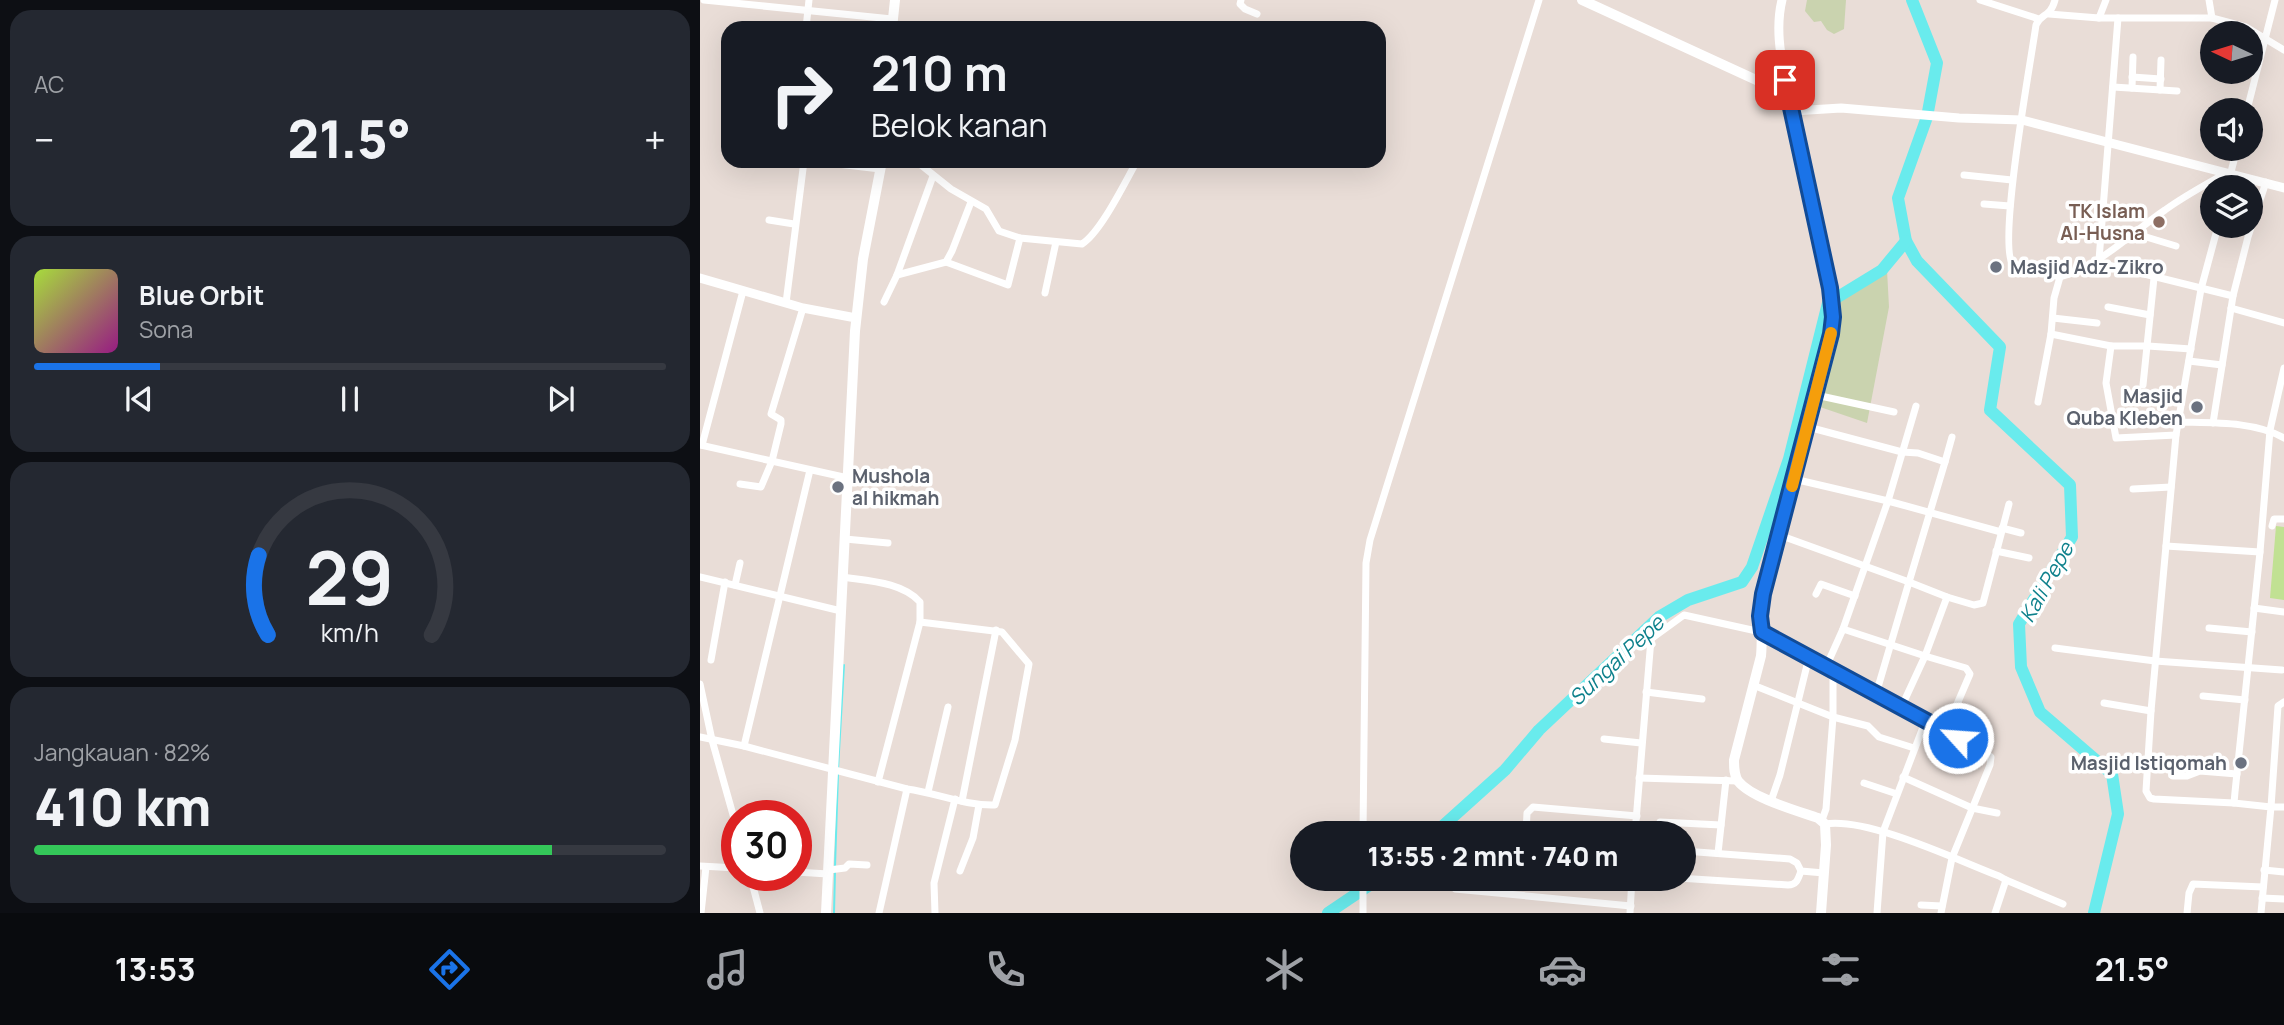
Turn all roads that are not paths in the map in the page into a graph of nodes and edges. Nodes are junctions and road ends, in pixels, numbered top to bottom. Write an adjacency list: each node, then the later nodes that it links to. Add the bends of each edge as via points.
1 (704, 0): 14 (street)
2 (810, 0): 14 (street)
3 (895, 0): 23 (main road)
4 (1241, 0): 15 (street, via 1245,9)
5 (1539, 0): 199 (street, via 1370,540)
6 (1581, 0): 34 (main road)
7 (1782, 0): 34 (street, via 1779,38)
8 (1980, 0): 13 (street)
9 (2055, 0): 16 (street)
10 (2106, 0): 17 (street)
11 (2209, 0): 19 (street)
12 (2275, 0): 24 (street)
13 (2004, 4): 20 (street)
14 (807, 12): 21 (street); 22 (street)
15 (1257, 14)
16 (2049, 14): 17 (street); 20 (street)
17 (2099, 18): 18 (street)
18 (2118, 18): 19 (street); 30 (street)
19 (2212, 18): 24 (street, via 2246,27)
20 (2039, 19): 37 (street)
21 (806, 21)
22 (877, 21)
23 (892, 21)
24 (2264, 40): 25 (street); 35 (street)
25 (2284, 50)
26 (2133, 57): 28 (street)
27 (2161, 60): 29 (street)
28 (2132, 77): 29 (street); 31 (street)
29 (2161, 79): 32 (street)
30 (2113, 87): 31 (street); 38 (street)
31 (2132, 88): 32 (street)
32 (2160, 90): 33 (street)
33 (2177, 92)
34 (1788, 98): 36 (main road)
35 (2250, 98)
36 (1793, 111): 37 (street, via 1841,108); 89 (main road, via 1832,302 1832,327)
37 (2022, 120): 38 (street); 47 (street)
38 (2109, 142): 44 (street); 60 (street)
39 (2233, 161): 44 (street)
40 (803, 168): 54 (street)
41 (880, 168): 76 (main road)
42 (924, 168): 45 (street)
43 (1133, 168): 58 (street, via 1086,241)
44 (2229, 173): 48 (street); 55 (street)
45 (933, 176): 50 (street); 62 (street)
46 (1964, 176): 47 (street)
47 (2012, 180): 52 (street)
48 (2266, 182): 49 (street); 69 (street)
49 (2284, 188)
50 (971, 202): 56 (street, via 986,209 999,231); 61 (street)
51 (1984, 204): 52 (street)
52 (2010, 206): 63 (street, via 2011,263)
53 (769, 220): 54 (street)
54 (794, 224): 71 (street)
55 (2133, 233): 59 (street); 60 (street)
56 (1020, 238): 58 (street); 61 (street, via 1008,285)
57 (2215, 238): 66 (street)
58 (1056, 243): 68 (street)
59 (2176, 246)
60 (2099, 260): 63 (street); 65 (street)
61 (946, 262): 62 (street)
62 (897, 275): 70 (street)
63 (2060, 277): 77 (street)
64 (700, 278): 67 (street)
65 (2154, 278): 66 (street); 75 (street)
66 (2201, 289): 69 (street); 83 (street)
67 (743, 291): 71 (street); 100 (street)
68 (1045, 293)
69 (2233, 296): 74 (street)
70 (884, 302)
71 (786, 303): 73 (street)
72 (2108, 307): 75 (street)
73 (803, 308): 76 (street); 102 (street, via 771,414 781,422)
74 (2231, 308): 79 (street); 85 (street)
75 (2150, 315): 81 (street)
76 (856, 318): 105 (main road)
77 (2053, 318): 78 (street); 80 (street)
78 (2097, 323)
79 (2284, 323)
80 (2051, 334): 82 (street); 90 (street)
81 (2148, 345): 82 (street); 83 (street); 88 (street)
82 (2111, 346): 97 (street, via 2106,383 2116,438)
83 (2191, 349): 84 (street)
84 (2189, 361): 85 (street); 93 (street)
85 (2222, 365): 94 (street)
86 (2284, 368): 87 (street)
87 (2283, 379): 96 (street)
88 (2143, 385)
89 (1816, 395): 92 (street); 95 (main road)
90 (2038, 402)
91 (1916, 405): 101 (street)
92 (1894, 412)
93 (2178, 422): 94 (street); 97 (street)
94 (2213, 423): 96 (street)
95 (1808, 427): 101 (street); 106 (main road)
96 (2270, 430): 99 (street); 122 (street)
97 (2176, 435): 108 (street)
98 (1952, 437): 103 (street)
99 (2284, 438)
100 (701, 445): 102 (street)
101 (1902, 452): 103 (street); 110 (street)
102 (772, 461): 104 (street); 107 (street, via 761,487)
103 (1945, 462): 112 (street)
104 (810, 470): 105 (street); 133 (street)
105 (848, 478): 118 (main road)
106 (1794, 479): 110 (street); 117 (main road)
107 (740, 484)
108 (2171, 486): 109 (street); 120 (street)
109 (2133, 489)
110 (1888, 501): 112 (street); 125 (street)
111 (2009, 504): 115 (street)
112 (1931, 513): 115 (street); 129 (street)
113 (2284, 519): 114 (street, via 2274,519)
114 (2272, 526)
115 (2002, 530): 116 (street); 121 (street)
116 (2021, 533)
117 (1779, 534): 125 (street); 142 (main road, via 1763,594)
118 (845, 539): 119 (street); 127 (main road)
119 (888, 543)
120 (2166, 547): 122 (street); 149 (street)
121 (1996, 551): 123 (street); 134 (street, via 1983,603)
122 (2260, 552): 135 (street)
123 (2029, 558)
124 (740, 563): 130 (street)
125 (1865, 565): 129 (street); 132 (street)
126 (700, 577): 128 (street)
127 (842, 577): 136 (main road); 138 (street, via 880,582 915,596 920,602)
128 (725, 582): 130 (street); 148 (street)
129 (1909, 582): 134 (street); 144 (street)
130 (735, 584): 133 (street)
131 (1816, 594): 132 (street, via 1821,584)
132 (1855, 596): 140 (street)
133 (780, 597): 136 (street); 174 (street)
134 (1947, 597): 146 (street)
135 (2254, 608): 137 (street); 143 (street)
136 (841, 611): 177 (main road)
137 (2284, 612)
138 (920, 622): 141 (street); 184 (street)
139 (2209, 628): 143 (street)
140 (1843, 629): 144 (street); 151 (street)
141 (996, 630): 190 (street); 193 (street, via 1006,635 1030,669 998,802)
142 (1762, 632): 147 (street); 154 (main road); 155 (street, via 1684,615 1651,639)
143 (2252, 632): 150 (street)
144 (1890, 646): 146 (street); 156 (street)
145 (2055, 648): 149 (street)
146 (1925, 656): 164 (street); 168 (street, via 1969,671)
147 (1809, 657): 151 (street); 162 (street)
148 (711, 660)
149 (2155, 661): 150 (street); 165 (street)
150 (2248, 667): 152 (street); 159 (street)
151 (1830, 669): 156 (street); 166 (street)
152 (2282, 670)
153 (700, 684): 172 (street)
154 (1753, 685): 162 (street); 183 (main road, via 1734,760)
155 (1646, 692): 158 (street); 173 (street)
156 (1876, 694): 164 (street)
157 (2203, 696): 159 (street)
158 (1702, 699)
159 (2245, 700): 178 (street)
160 (2284, 702): 194 (street, via 2278,706)
161 (2104, 703): 165 (street)
162 (1798, 704): 166 (street); 191 (street)
163 (948, 707): 187 (street)
164 (1901, 708): 167 (street)
165 (2151, 711): 192 (street, via 2147,795)
166 (1833, 718): 175 (street, via 1868,726 1879,737); 202 (street)
167 (1925, 722): 168 (street); 175 (street)
168 (1945, 732): 170 (street)
169 (700, 737): 172 (street)
170 (1958, 738): 176 (street); 196 (street, via 1991,757)
171 (1604, 739): 173 (street)
172 (712, 740): 174 (street); 189 (street)
173 (1641, 743): 181 (street)
174 (744, 746): 177 (street)
175 (1914, 748): 180 (street)
176 (1952, 748)
177 (834, 771): 184 (street); 212 (main road)
178 (2237, 774): 179 (street, via 2200,771); 192 (street)
179 (2173, 776)
180 (1903, 777): 188 (street); 196 (street)
181 (1640, 778): 182 (street); 198 (street)
182 (1726, 780): 183 (street); 204 (street)
183 (1738, 781): 191 (main road)
184 (878, 782): 186 (street)
185 (1864, 783): 188 (street)
186 (907, 789): 187 (street); 235 (street)
187 (928, 792): 190 (street)
188 (1897, 794): 205 (street)
189 (729, 800)
190 (959, 800): 193 (street); 236 (street, via 934,883)
191 (1771, 800): 202 (main road)
192 (2234, 803): 194 (street)
193 (979, 805): 215 (street)
194 (2271, 807): 195 (street); 213 (street)
195 (2284, 807)
196 (1972, 808): 197 (street); 208 (street)
197 (1997, 813)
198 (1637, 816): 200 (street, via 1534,807); 201 (street)
199 (1363, 821)
200 (1527, 821)
201 (1636, 821)
202 (1824, 822): 205 (street); 218 (main road)
203 (1696, 824): 204 (street)
204 (1721, 825): 207 (street)
205 (1883, 832): 208 (street); 239 (street)
206 (1696, 851): 207 (street)
207 (1718, 853): 216 (street, via 1790,859)
208 (1952, 858): 220 (street); 231 (street)
209 (867, 865): 212 (street, via 849,864)
210 (703, 866): 211 (street); 230 (street)
211 (721, 867)
212 (833, 870): 214 (street); 234 (main road)
213 (2264, 870): 217 (street); 221 (street)
214 (812, 871)
215 (960, 871)
216 (1801, 872): 218 (street); 219 (street, via 1794,885)
217 (2284, 872)
218 (1824, 873): 238 (main road)
219 (1696, 879)
220 (2006, 880): 228 (street); 240 (street)
221 (2263, 887): 226 (street); 241 (street, via 2193,884)
222 (754, 891): 233 (street)
223 (1363, 891): 237 (street)
224 (1472, 891): 232 (street)
225 (1631, 891): 232 (street)
226 (2262, 898): 227 (street); 242 (street)
227 (2284, 899)
228 (2063, 904)
229 (1921, 905): 231 (street)
230 (701, 908)
231 (1941, 909)
232 (1630, 910)
233 (760, 913)
234 (826, 913)
235 (879, 913)
236 (935, 913)
237 (1363, 913)
238 (1821, 913)
239 (1877, 913)
240 (1995, 913)
241 (2187, 913)
242 (2260, 913)

